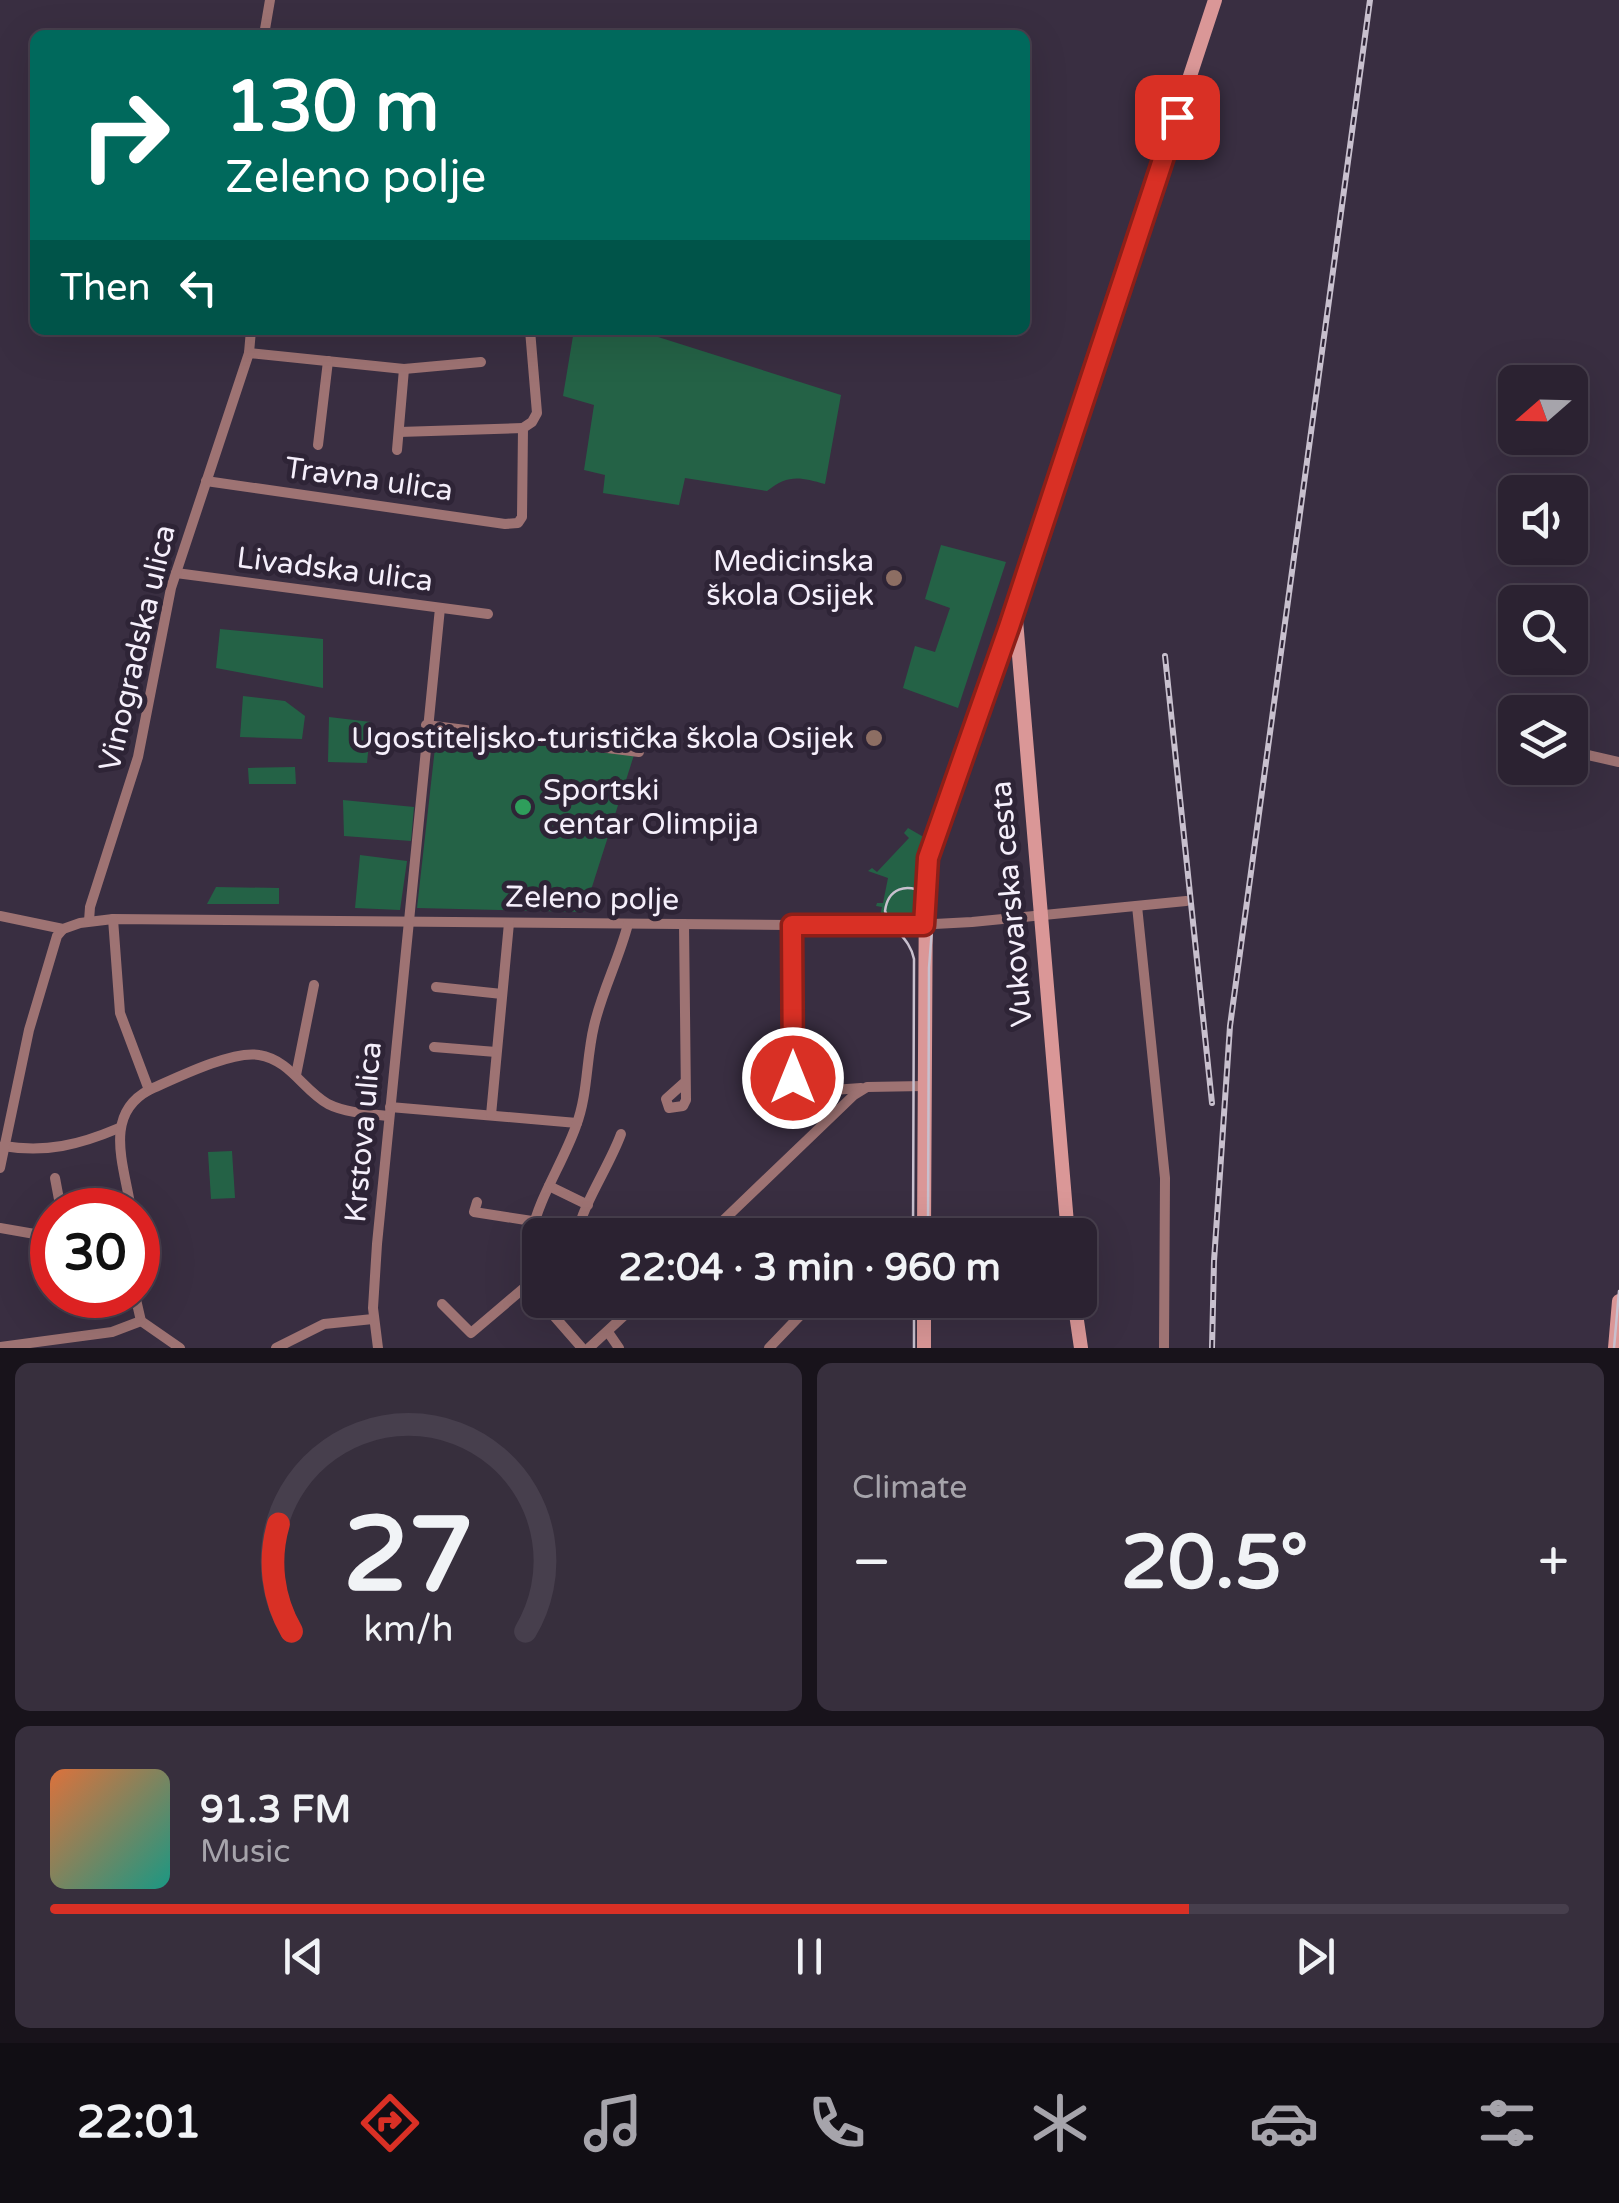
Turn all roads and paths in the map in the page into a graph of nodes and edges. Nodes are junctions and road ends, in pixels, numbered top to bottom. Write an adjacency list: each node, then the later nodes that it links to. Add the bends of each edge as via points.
1 (270, 0): 3 (street)
2 (1215, 0): 17 (main road, Vukovarska cesta)
3 (265, 30)
4 (251, 335): 6 (street, Vinogradska ulica)
5 (530, 335): 10 (street, via 538,413)
6 (249, 354): 7 (street); 14 (street, Vinogradska ulica)
7 (328, 361): 9 (street); 12 (street)
8 (481, 362): 9 (street)
9 (404, 369): 11 (street)
10 (523, 428): 11 (street); 14 (street, Travna ulica, via 518,523)
11 (399, 432): 13 (street)
12 (318, 445)
13 (397, 450)
14 (206, 481): 15 (street, Vinogradska ulica)
15 (176, 573): 16 (street, Livadska ulica); 28 (street, Vinogradska ulica, via 138,758)
16 (440, 608): 18 (street, Livadska ulica); 19 (street, Krstova ulica)
17 (1015, 608): 26 (main road, Vukovarska cesta); 34 (main road, via 928,858)
18 (488, 614)
19 (426, 725): 20 (street); 29 (street, Krstova ulica)
20 (640, 752)
21 (1588, 754): 22 (street)
22 (1619, 762)
23 (1186, 901): 24 (street, Zeleno polje)
24 (1138, 906): 26 (street, Zeleno polje); 89 (street, via 1164,1178)
25 (0, 916): 35 (street)
26 (1040, 916): 34 (street, Zeleno polje); 63 (main road, Vukovarska cesta)
27 (112, 919): 28 (street, Zeleno polje); 29 (street, Zeleno polje); 45 (street, via 120,1013)
28 (89, 921): 35 (street, Zeleno polje)
29 (409, 921): 30 (street, Zeleno polje); 46 (street, Krstova ulica)
30 (509, 922): 31 (street, Zeleno polje); 38 (street)
31 (628, 924): 32 (street, Zeleno polje); 48 (street, via 596,1016)
32 (684, 924): 33 (street, Zeleno polje); 42 (street)
33 (792, 925): 34 (street, Zeleno polje); 44 (street, via 796,1088)
34 (924, 925): 43 (main road)
35 (64, 930): 51 (street, via 29,1030)
36 (314, 985): 41 (street)
37 (436, 987): 38 (street)
38 (502, 994): 40 (street)
39 (434, 1047): 40 (street)
40 (496, 1052): 47 (street)
41 (296, 1074): 45 (street, via 252,1054); 46 (street, via 328,1104)
42 (686, 1082)
43 (924, 1086): 44 (street); 62 (main road)
44 (867, 1087): 61 (street)
45 (149, 1090): 49 (street, via 130,1103)
46 (390, 1112): 47 (street); 76 (street, Krstova ulica)
47 (492, 1116): 48 (street)
48 (578, 1124): 54 (street)
49 (119, 1128): 51 (street, via 66,1147); 56 (street)
50 (621, 1134): 58 (street)
51 (3, 1146): 52 (street)
52 (0, 1168)
53 (55, 1178): 55 (street)
54 (548, 1186): 58 (street); 59 (street)
55 (57, 1188)
56 (128, 1188)
57 (477, 1202): 64 (street, via 474,1212)
58 (588, 1205): 60 (street)
59 (533, 1218)
60 (584, 1218)
61 (725, 1218)
62 (924, 1218)
63 (1067, 1218)
64 (522, 1219)
65 (0, 1228): 66 (street)
66 (30, 1233)
67 (522, 1290): 69 (street, via 471,1334)
68 (1619, 1300): 90 (main road)
69 (442, 1304)
70 (140, 1318): 77 (street)
71 (556, 1318): 83 (street)
72 (623, 1318): 78 (street)
73 (798, 1318): 86 (street)
74 (924, 1318): 87 (main road)
75 (1077, 1318): 88 (main road)
76 (373, 1319): 81 (street, via 324,1324); 82 (street, Krstova ulica)
77 (141, 1321): 79 (street, via 112,1332); 80 (street)
78 (608, 1332): 84 (street); 85 (street)
79 (0, 1347)
80 (180, 1348)
81 (276, 1348)
82 (378, 1348)
83 (582, 1348)
84 (590, 1348)
85 (619, 1348)
86 (770, 1348)
87 (924, 1348)
88 (1081, 1348)
89 (1164, 1348)
90 (1615, 1348)

